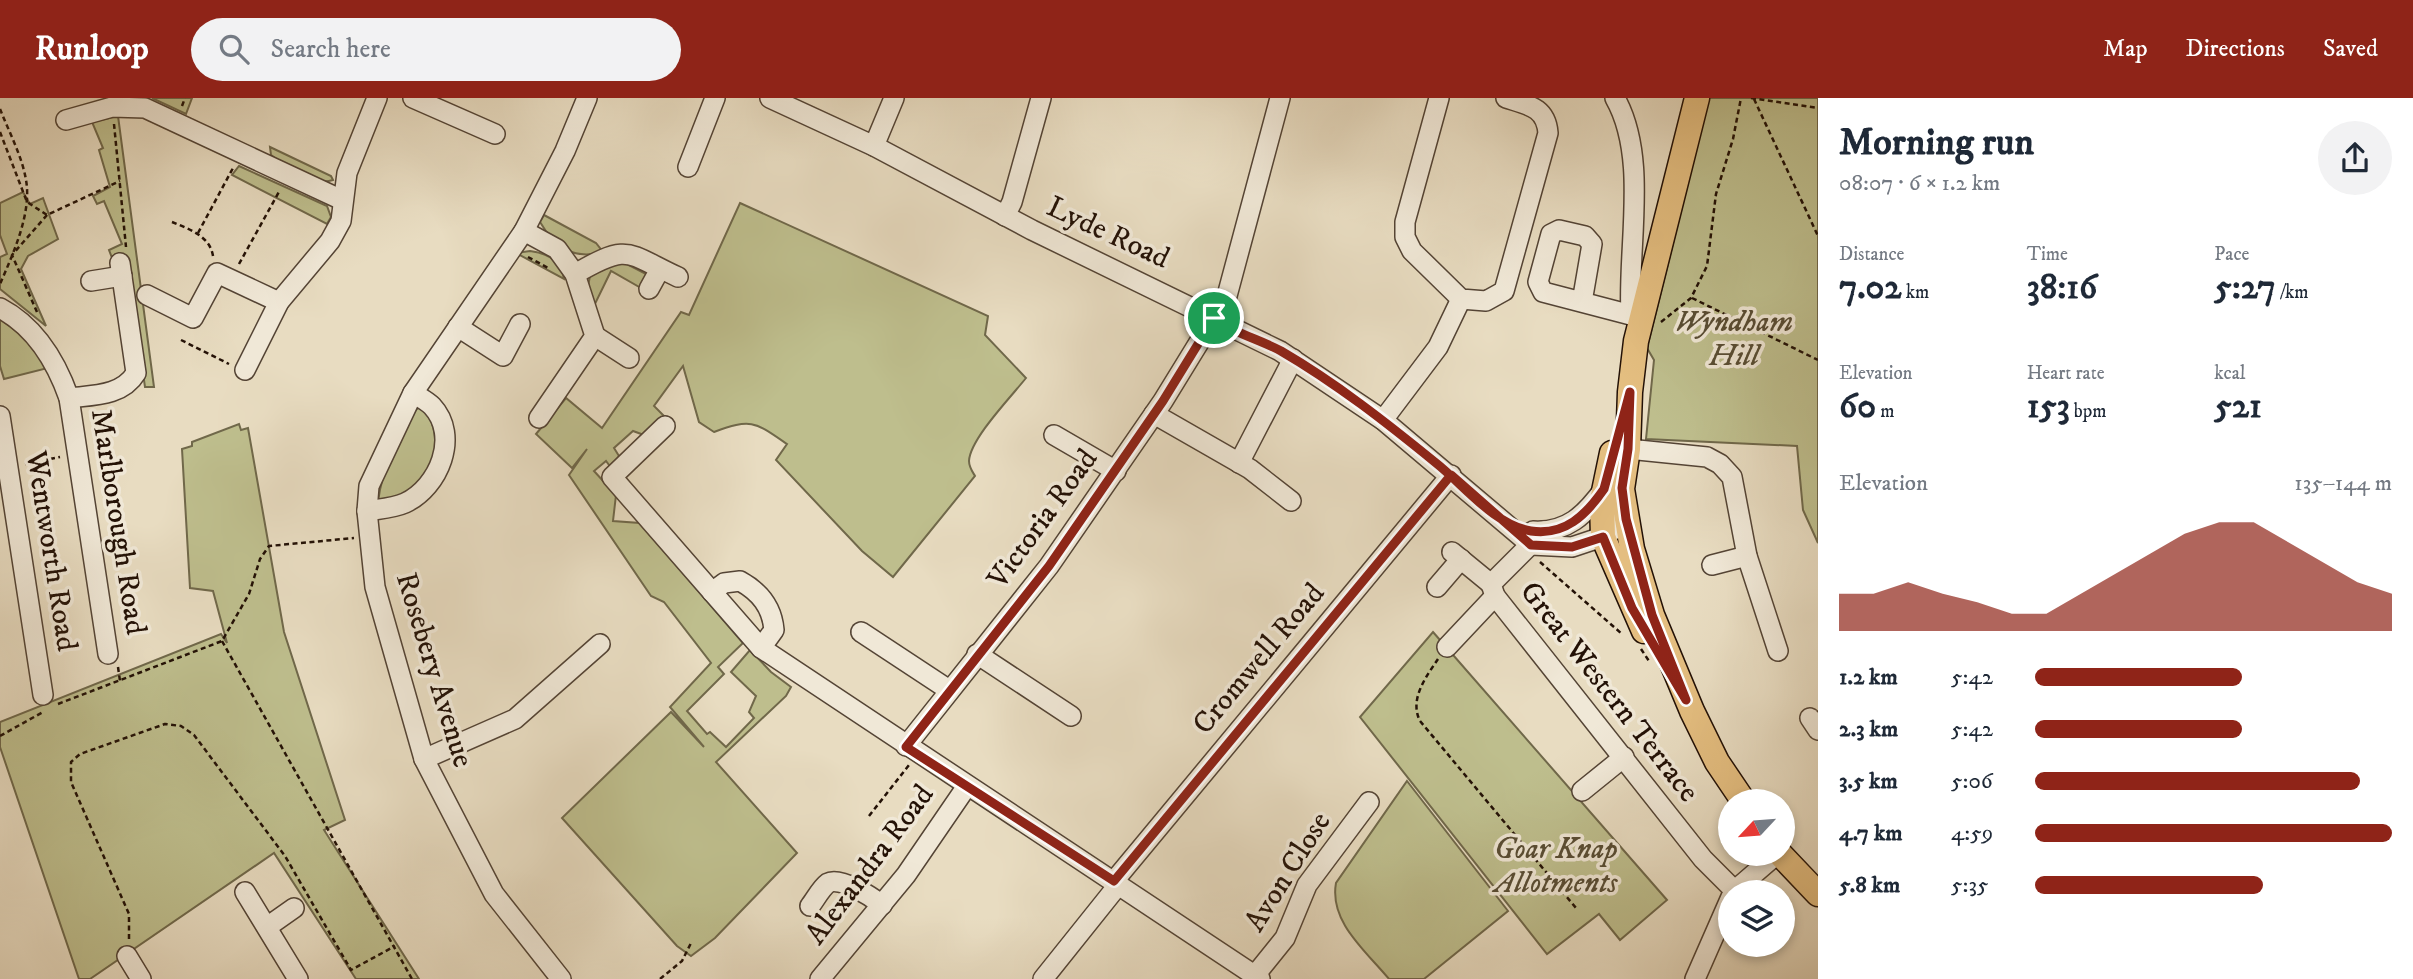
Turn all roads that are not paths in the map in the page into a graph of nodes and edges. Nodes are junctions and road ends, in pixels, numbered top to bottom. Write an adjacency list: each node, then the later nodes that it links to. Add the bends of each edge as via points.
1 (377, 98): 18 (street, via 346,173)
2 (413, 98): 15 (street)
3 (587, 98): 20 (street, Rosebery Avenue)
4 (715, 98): 16 (street, via 691,159)
5 (770, 98): 17 (street, Lyde Road)
6 (894, 98): 17 (street)
7 (1041, 98): 19 (street)
8 (1280, 98): 30 (street, Victoria Road)
9 (1439, 98): 25 (street, via 1405,222 1405,237 1412,251)
10 (1506, 98): 25 (street, via 1536,107 1548,133 1504,290 1486,301)
11 (1615, 98): 29 (street, via 1634,158 1629,275)
12 (1697, 98): 29 (main road)
13 (102, 105): 14 (street); 18 (street, via 145,108)
14 (66, 120)
15 (495, 134)
16 (676, 142)
17 (874, 146): 19 (street, Lyde Road)
18 (342, 200): 26 (street, via 341,221 330,241)
19 (1005, 216): 30 (street, Lyde Road)
20 (524, 230): 21 (street, via 558,249); 32 (street, Rosebery Avenue)
21 (576, 279): 23 (street, via 617,253 628,252 669,273); 33 (street)
22 (91, 281): 39 (street, Marlborough Road, via 121,269 136,373 128,385 109,393)
23 (649, 289)
24 (147, 295): 26 (street, via 193,318 224,276)
25 (1461, 299): 43 (street, via 1438,347)
26 (279, 302): 36 (street)
27 (1582, 302): 29 (street)
28 (0, 308): 39 (street, Marlborough Road, via 16,316 40,342 58,366)
29 (1636, 316): 37 (main road)
30 (1217, 320): 35 (street, Lyde Road); 40 (street, Victoria Road)
31 (520, 324): 32 (street, via 500,362)
32 (458, 327): 38 (street, Rosebery Avenue)
33 (595, 336): 34 (street); 42 (street, via 560,404)
34 (629, 358)
35 (1293, 359): 43 (street, Lyde Road); 47 (street)
36 (244, 370)
37 (1630, 392): 46 (main road); 50 (main road)
38 (413, 393): 52 (street, Rosebery Avenue, via 369,486); 52 (street, via 432,406 441,425 445,449 439,470 404,504)
39 (69, 398): 66 (street, Marlborough Road)
40 (1154, 414): 47 (street); 48 (street, Victoria Road)
41 (0, 416): 70 (street, Wentworth Road)
42 (539, 418)
43 (1383, 419): 49 (street, Lyde Road)
44 (665, 426): 60 (street, via 612,477)
45 (1054, 435): 48 (street)
46 (1628, 449): 50 (main road); 56 (street, via 1707,457 1720,464 1732,477)
47 (1239, 463): 51 (street)
48 (1116, 471): 67 (street, Victoria Road, via 1049,566)
49 (1451, 475): 54 (street, Lyde Road); 83 (street, Cromwell Road)
50 (1613, 489): 53 (main road); 55 (main road)
51 (1291, 501)
52 (367, 511): 74 (street, Rosebery Avenue, via 375,587)
53 (1599, 526): 54 (street, via 1557,530); 54 (street, via 1572,547); 55 (street); 69 (main road, via 1632,608)
54 (1536, 545): 59 (street, Great Western Terrace)
55 (1632, 549): 69 (main road)
56 (1746, 556): 57 (street); 65 (street)
57 (1712, 565)
58 (1437, 587): 59 (street, via 1457,555)
59 (1493, 590): 63 (street); 73 (street, Great Western Terrace)
60 (712, 592): 64 (street); 64 (street, via 724,583 740,581 753,588 772,613 774,630)
61 (861, 632): 68 (street)
62 (600, 644): 74 (street, via 515,719)
63 (1447, 646)
64 (761, 648): 72 (street)
65 (1778, 652)
66 (108, 654)
67 (977, 654): 68 (street, Victoria Road); 71 (street)
68 (949, 690): 72 (street, Victoria Road)
69 (1686, 700): 76 (main road)
70 (47, 704)
71 (1071, 716)
72 (912, 750): 75 (street)
73 (1624, 757): 77 (street); 81 (street, Great Western Terrace)
74 (424, 759): 95 (street, Rosebery Avenue, via 494,894)
75 (967, 786): 83 (street); 86 (street, Alexandra Road)
76 (1735, 789)
77 (1582, 791)
78 (1369, 802): 92 (street, Avon Close, via 1307,885 1285,938)
79 (1765, 866): 82 (street)
80 (1791, 866): 85 (main road)
81 (1721, 880)
82 (1748, 880)
83 (1117, 883): 92 (street); 97 (street, Cromwell Road)
84 (245, 892): 90 (street)
85 (1818, 894)
86 (881, 905): 87 (street, via 835,882); 96 (street, Alexandra Road)
87 (810, 906)
88 (294, 908): 90 (street)
89 (1718, 926): 98 (street)
90 (267, 927): 93 (street)
91 (127, 956): 94 (street)
92 (1258, 976)
93 (292, 977)
94 (141, 979)
95 (561, 979)
96 (820, 979)
97 (1043, 979)
98 (1695, 979)

